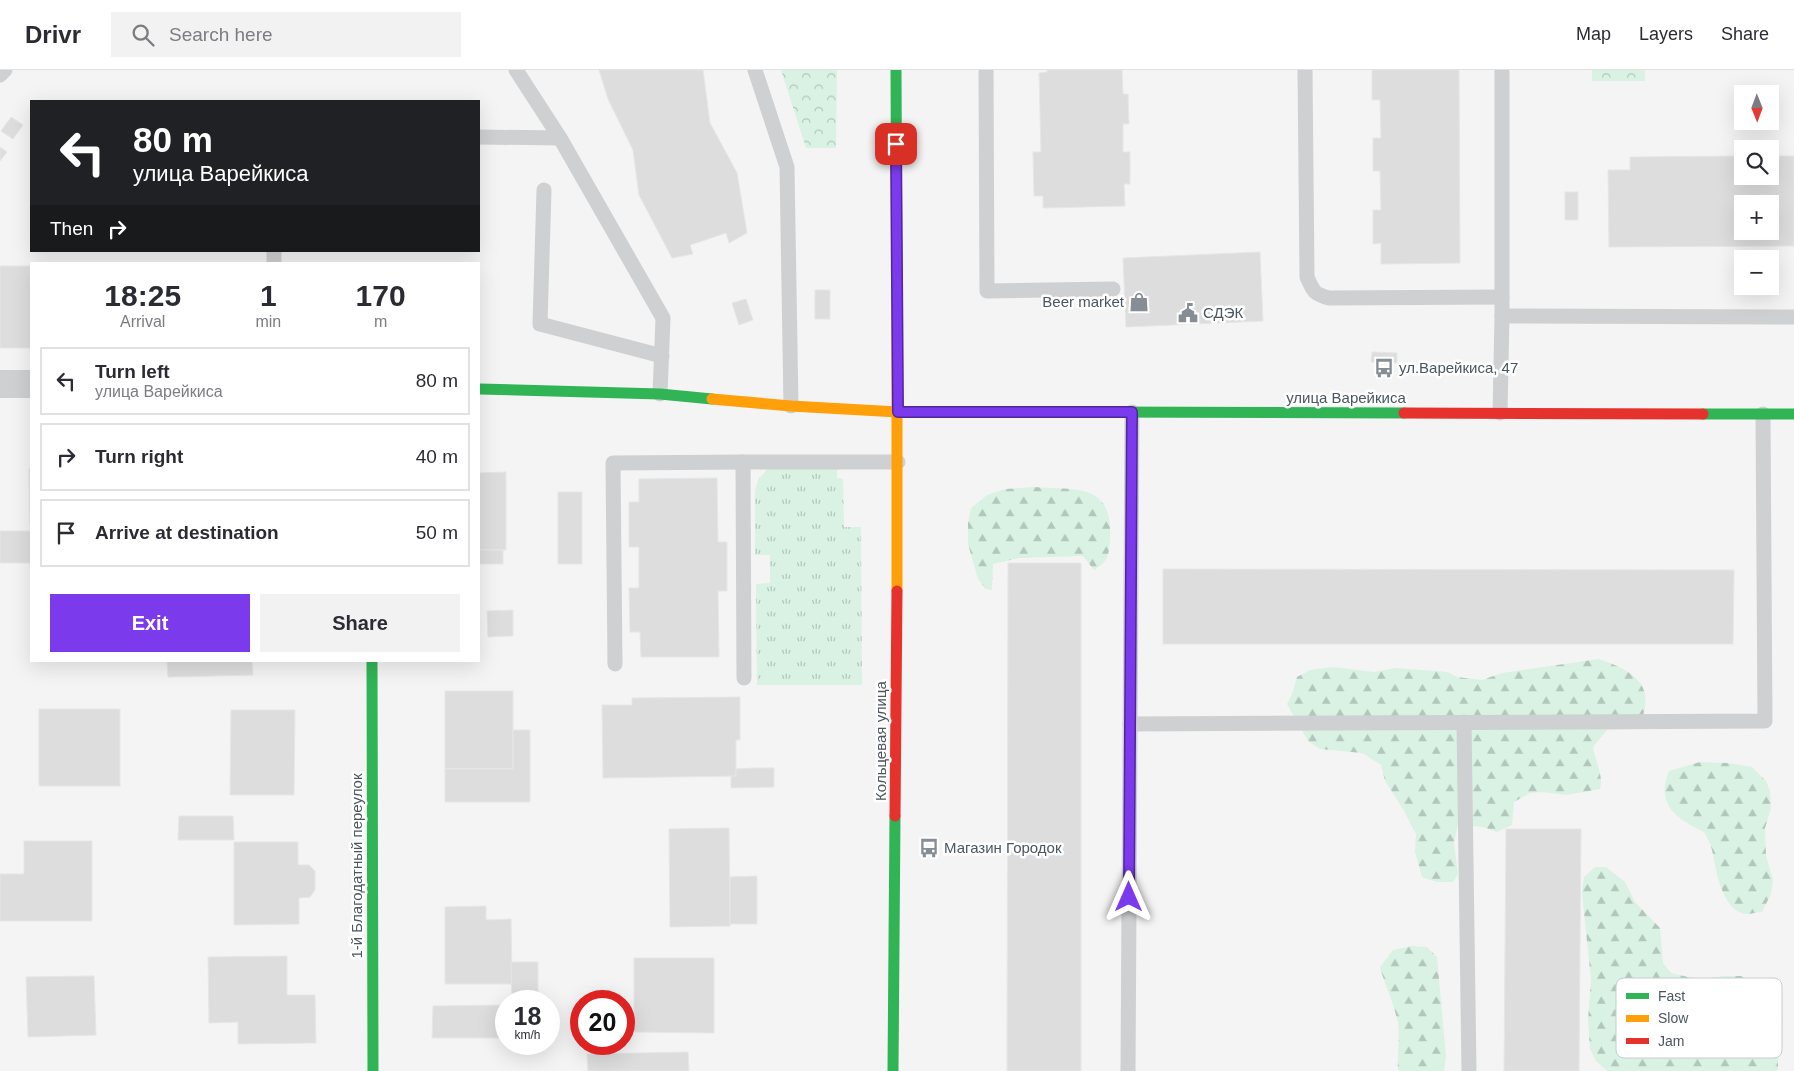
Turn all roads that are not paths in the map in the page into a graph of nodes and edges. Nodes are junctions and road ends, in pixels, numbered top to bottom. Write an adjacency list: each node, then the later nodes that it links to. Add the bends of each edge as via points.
1 (5, 70): 8 (lane)
2 (516, 70): 10 (lane)
3 (755, 70): 21 (lane, via 787,167)
4 (896, 70): 22 (street, Кольцевая улица)
5 (986, 70): 12 (lane, via 987,291)
6 (1305, 70): 13 (lane, via 1307,277 1312,290 1329,298)
7 (1502, 70): 13 (lane)
8 (0, 75)
9 (480, 137): 10 (lane)
10 (560, 138): 16 (lane, via 664,318)
11 (544, 190): 16 (lane, via 540,324)
12 (1113, 289)
13 (1502, 297): 14 (lane)
14 (1502, 316): 15 (lane); 24 (lane)
15 (1794, 316)
16 (662, 356): 20 (lane)
17 (0, 384): 18 (street)
18 (30, 384)
19 (480, 389): 20 (street, улица Варейкиса)
20 (660, 394): 21 (street, улица Варейкиса)
21 (791, 406): 22 (street, улица Варейкиса)
22 (898, 412): 23 (street, улица Варейкиса); 28 (street, Кольцевая улица)
23 (1132, 412): 24 (street, улица Варейкиса); 33 (lane)
24 (1500, 413): 25 (street, улица Варейкиса)
25 (1763, 414): 26 (street, улица Варейкиса); 32 (lane, via 1765,721)
26 (1794, 414)
27 (743, 462): 28 (lane); 30 (lane, via 613,463); 31 (lane)
28 (898, 462): 35 (street, Кольцевая улица)
29 (372, 662): 34 (street, 1-й Благодатный переулок)
30 (615, 664)
31 (744, 678)
32 (1464, 722): 33 (lane); 37 (lane)
33 (1130, 724): 36 (lane)
34 (373, 1071)
35 (893, 1071)
36 (1128, 1071)
37 (1469, 1071)

